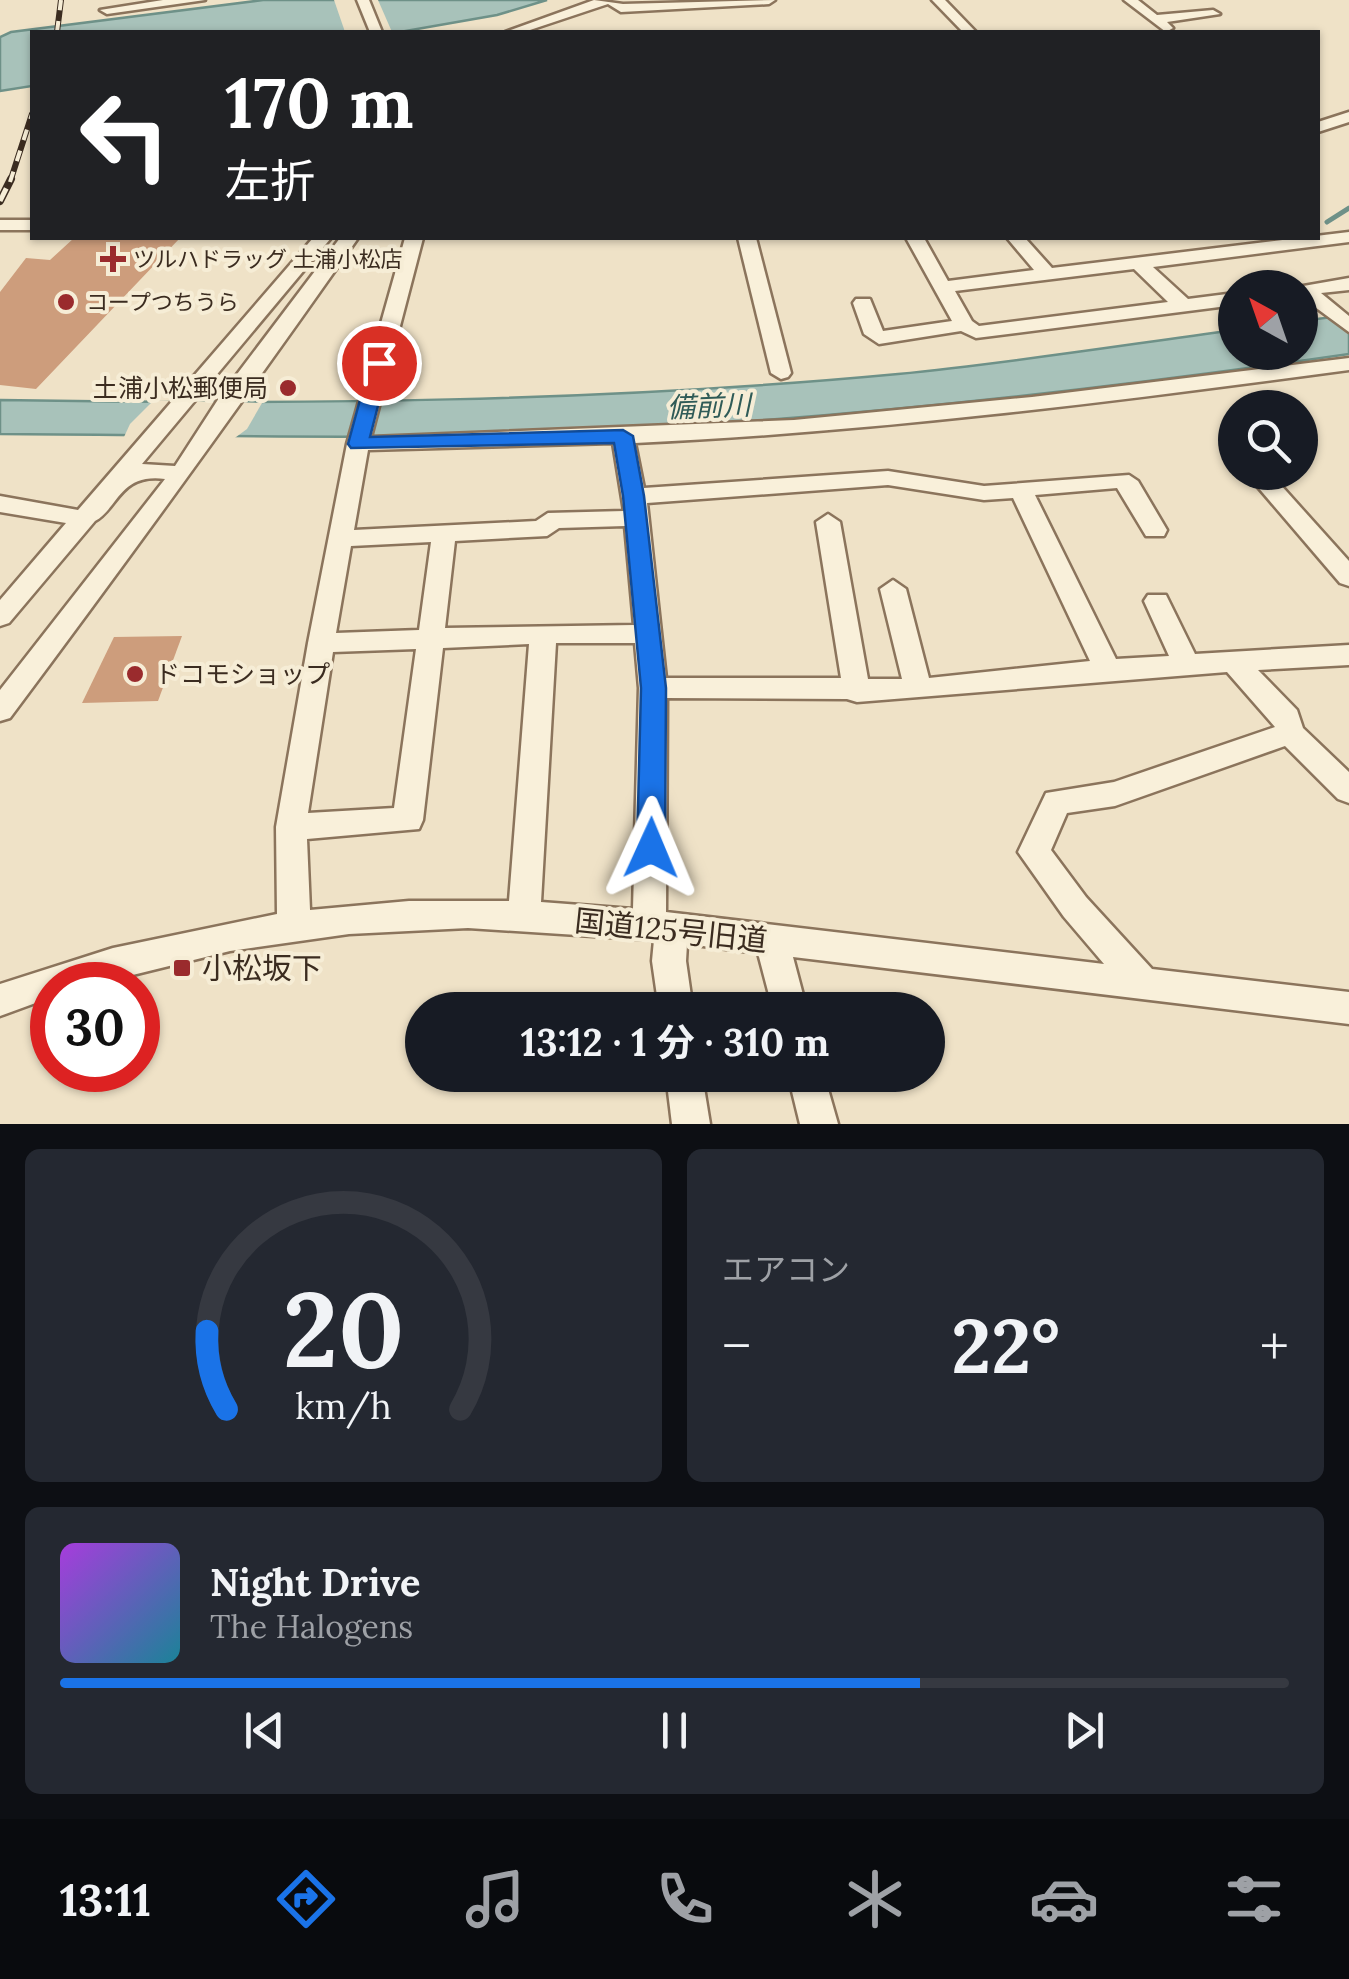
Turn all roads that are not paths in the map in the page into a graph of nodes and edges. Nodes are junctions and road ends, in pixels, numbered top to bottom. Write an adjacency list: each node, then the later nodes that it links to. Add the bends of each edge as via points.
1 (199, 0): 8 (street)
2 (348, 0): 11 (street)
3 (363, 0): 12 (street)
4 (769, 0): 7 (street)
5 (938, 0): 15 (street)
6 (1130, 0): 10 (street)
7 (618, 7): 13 (street); 14 (street)
8 (107, 10)
9 (1213, 14): 10 (street)
10 (1156, 19): 16 (street)
11 (359, 30)
12 (375, 30)
13 (520, 30)
14 (541, 30)
15 (968, 30)
16 (1169, 30)
17 (1349, 117): 18 (street)
18 (1320, 126)
19 (0, 225): 20 (street)
20 (30, 225)
21 (1349, 237): 22 (street)
22 (1320, 239)
23 (320, 240): 51 (street)
24 (348, 240): 46 (street)
25 (413, 240): 45 (street)
26 (748, 240): 43 (street)
27 (916, 240): 34 (street)
28 (1018, 240): 32 (street)
29 (1304, 240): 30 (street)
30 (1258, 243): 31 (street)
31 (1140, 264): 32 (street); 39 (street)
32 (1047, 274): 34 (street)
33 (1349, 284): 35 (street)
34 (942, 286): 40 (street)
35 (1318, 288)
36 (1218, 301): 39 (street)
37 (1318, 302): 41 (street)
38 (862, 303): 40 (street, via 879,338)
39 (1183, 305): 40 (street, via 976,332)
40 (964, 326)
41 (1349, 326)
42 (1349, 364): 44 (street, via 1050,403)
43 (781, 373)
44 (623, 436): 45 (street); 50 (street)
45 (359, 441): 55 (street)
46 (181, 474): 51 (street, via 133,472); 58 (street)
47 (1021, 490): 50 (street, via 984,493 888,478); 53 (street, via 1120,480); 68 (street)
48 (1272, 490): 56 (street)
49 (0, 504): 51 (street)
50 (634, 507): 54 (street, via 548,521 547,528); 62 (street)
51 (80, 518): 60 (street)
52 (828, 522): 72 (street)
53 (1155, 530)
54 (444, 534): 55 (street); 63 (street)
55 (340, 539): 64 (street)
56 (1349, 577)
57 (893, 589): 71 (street)
58 (84, 599): 69 (street, via 45,626); 73 (street)
59 (1157, 601): 67 (street)
60 (0, 617)
61 (544, 634): 62 (street); 63 (street); 77 (street)
62 (649, 634): 70 (street)
63 (431, 640): 64 (street); 76 (street, via 408,820)
64 (321, 642): 76 (street)
65 (1349, 655): 66 (street)
66 (1232, 660): 67 (street); 74 (street, via 1286,718)
67 (1186, 664): 68 (street)
68 (1107, 670): 71 (street)
69 (0, 687)
70 (654, 688): 72 (street); 79 (street)
71 (918, 689): 72 (street)
72 (858, 692)
73 (0, 710)
74 (1290, 733): 75 (street); 81 (street, via 1115,794 1056,802 1034,852)
75 (1349, 791)
76 (291, 827): 78 (street)
77 (524, 916): 78 (street, 国道125号旧道, via 396,916); 79 (street, 国道125号旧道)
78 (294, 928): 84 (street, 国道125号旧道, via 114,964)
79 (661, 928): 80 (street, 国道125号旧道); 82 (street)
80 (772, 941): 81 (street, 国道125号旧道); 83 (street)
81 (1146, 986): 85 (street, 国道125号旧道)
82 (674, 992)
83 (785, 992)
84 (0, 1000)
85 (1349, 1008)
86 (686, 1092): 88 (street)
87 (810, 1092): 89 (street)
88 (691, 1124)
89 (818, 1124)

